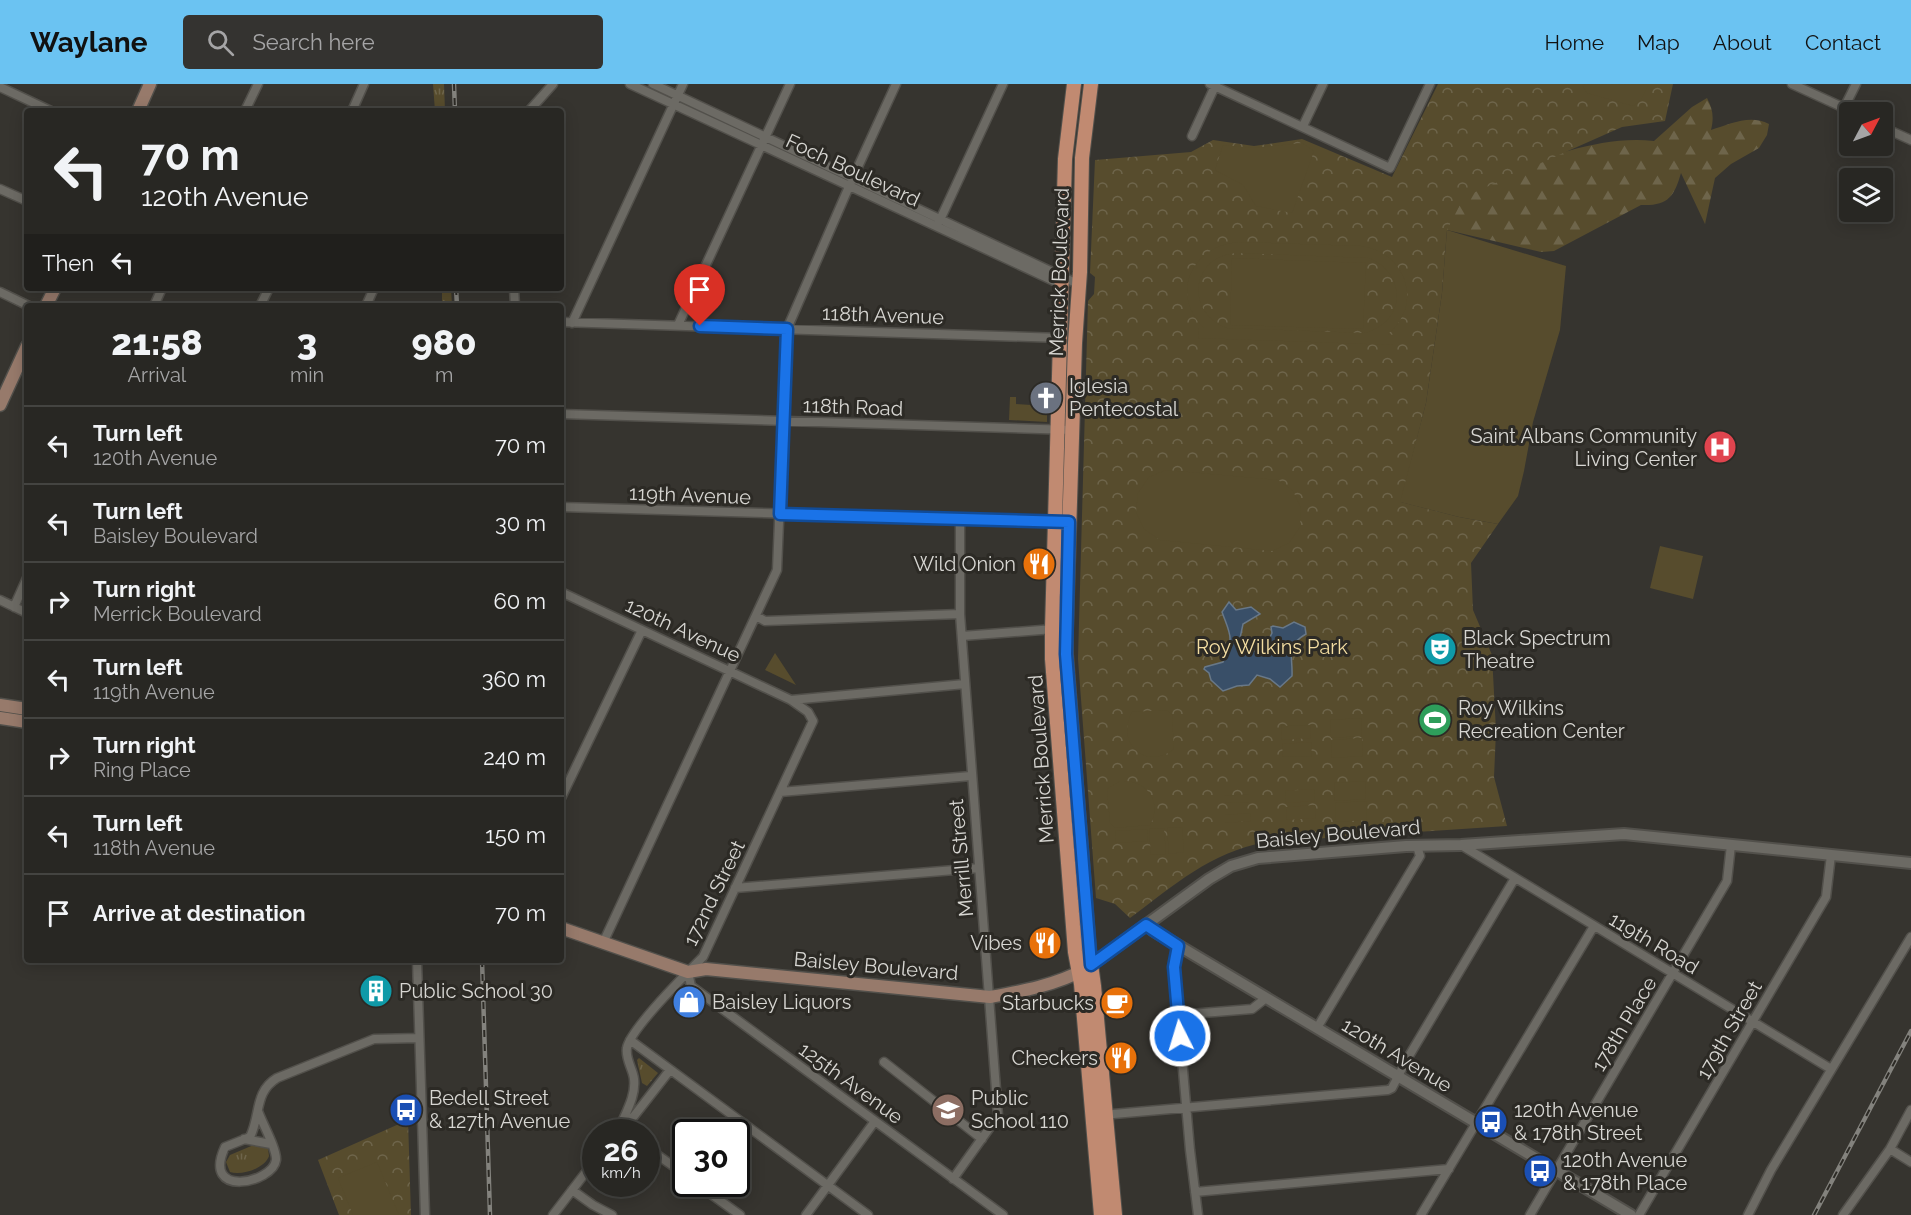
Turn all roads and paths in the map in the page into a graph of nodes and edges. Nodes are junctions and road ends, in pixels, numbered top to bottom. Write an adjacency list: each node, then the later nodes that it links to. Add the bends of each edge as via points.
1 (150, 84): 24 (main road)
2 (258, 84): 25 (street)
3 (364, 84): 26 (street)
4 (553, 84): 27 (street)
5 (630, 84): 21 (street, Foch Boulevard)
6 (652, 84): 19 (street, Foch Boulevard)
7 (683, 84): 19 (street)
8 (790, 84): 31 (street)
9 (896, 84): 34 (street)
10 (1004, 84): 38 (street)
11 (1074, 84): 40 (main road, Merrick Boulevard, via 1065,159)
12 (1091, 84): 41 (main road, Merrick Boulevard, via 1082,158)
13 (1323, 84): 28 (street)
14 (1430, 84): 28 (street, via 1390,168)
15 (1792, 84): 22 (street)
16 (1856, 84): 20 (street)
17 (1214, 85): 28 (street); 30 (street)
18 (0, 87): 23 (street)
19 (678, 96): 21 (street); 31 (street, Foch Boulevard)
20 (1850, 102)
21 (674, 105): 33 (street, Foch Boulevard); 45 (street)
22 (1839, 106)
23 (45, 108)
24 (139, 108)
25 (246, 108)
26 (353, 108)
27 (532, 108)
28 (1303, 126)
29 (1893, 132): 32 (street)
30 (1192, 136)
31 (765, 137): 33 (street); 34 (street, Foch Boulevard)
32 (1911, 141)
33 (761, 146): 35 (street, Foch Boulevard); 46 (street)
34 (853, 177): 35 (street); 38 (street, Foch Boulevard)
35 (849, 186): 39 (street, Foch Boulevard); 47 (street)
36 (0, 189): 37 (street)
37 (24, 200)
38 (940, 218): 39 (street); 40 (street, Foch Boulevard)
39 (936, 227): 40 (street, Foch Boulevard, via 1054,281)
40 (1062, 278): 41 (street, Foch Boulevard); 48 (main road, Merrick Boulevard)
41 (1080, 285): 53 (main road, Merrick Boulevard)
42 (0, 292): 43 (street)
43 (24, 304)
44 (564, 322): 45 (street, 118th Avenue)
45 (572, 322): 46 (street, 118th Avenue)
46 (678, 325): 47 (street, 118th Avenue)
47 (787, 329): 48 (street, 118th Avenue); 52 (street)
48 (1061, 338): 53 (main road, Merrick Boulevard)
49 (24, 352): 50 (main road)
50 (2, 398)
51 (564, 414): 52 (street, 118th Road)
52 (783, 422): 53 (street, 118th Road); 55 (street)
53 (1065, 430): 57 (main road, Merrick Boulevard)
54 (564, 507): 55 (street, 119th Avenue)
55 (780, 514): 56 (street, 119th Avenue); 64 (street, via 777,570)
56 (960, 520): 57 (street, 119th Avenue); 63 (street, Merrill Street)
57 (1062, 523): 65 (main road, Merrick Boulevard)
58 (24, 584): 61 (street)
59 (564, 593): 66 (street, 120th Avenue)
60 (0, 600): 61 (street)
61 (14, 606): 62 (street)
62 (24, 611)
63 (960, 614): 64 (street, via 765,621); 67 (street, Merrill Street)
64 (756, 616): 68 (street)
65 (1059, 629): 67 (street); 92 (main road, Merrick Boulevard, via 1068,679); 94 (main road, Merrick Boulevard, via 1052,658)
66 (642, 630): 68 (street, 120th Avenue); 75 (street)
67 (962, 636): 69 (street, Merrill Street)
68 (730, 671): 70 (street, 120th Avenue); 89 (street)
69 (965, 684): 70 (street); 74 (street, Merrill Street)
70 (791, 700): 76 (street, 172nd Street, via 808,712 813,721)
71 (0, 705): 72 (main road)
72 (24, 713): 73 (main road)
73 (0, 718)
74 (971, 776): 76 (street); 82 (street, Merrill Street)
75 (564, 792)
76 (780, 792): 84 (street, 172nd Street)
77 (1461, 845): 78 (street, Baisley Boulevard, via 1624,834); 79 (street, Baisley Boulevard); 83 (street, 119th Road)
78 (1731, 845): 80 (street, Baisley Boulevard); 95 (street, 178th Place, via 1727,881)
79 (1417, 846): 85 (street, Baisley Boulevard, via 1258,858 1231,866 1209,879); 100 (street, via 1420,856)
80 (1831, 855): 81 (street, Baisley Boulevard); 99 (street, 179th Street, via 1826,897)
81 (1911, 863)
82 (979, 868): 84 (street); 96 (street, Merrill Street)
83 (1515, 878): 86 (street, 119th Road); 106 (street)
84 (735, 888): 93 (street, 172nd Street, via 703,957)
85 (1146, 925): 90 (street, 120th Avenue); 92 (street, Baisley Boulevard)
86 (1594, 926): 95 (street, 119th Road); 114 (street)
87 (564, 929): 89 (main road, Baisley Boulevard)
88 (1911, 937): 104 (street)
89 (603, 943): 93 (main road, Baisley Boulevard)
90 (1178, 946): 97 (street, 120th Avenue); 98 (street, via 1174,967)
91 (417, 963): 101 (street)
92 (1091, 965): 94 (main road, Baisley Boulevard); 110 (main road, Merrick Boulevard)
93 (688, 972): 96 (main road, Baisley Boulevard, via 706,969); 102 (street, 172nd Street); 113 (street, 125th Avenue, via 691,986)
94 (1078, 972): 96 (main road, Baisley Boulevard, via 1069,978); 110 (main road, Merrick Boulevard)
95 (1673, 974): 99 (street, 119th Road); 121 (street, 178th Place)
96 (990, 997): 116 (street, Merrill Street, via 998,1116)
97 (1266, 998): 98 (street, via 1252,1009); 100 (street, 120th Avenue)
98 (1178, 1015): 107 (street)
99 (1753, 1022): 104 (street, 119th Road); 141 (street, 179th Street)
100 (1317, 1028): 106 (street, 120th Avenue)
101 (419, 1038): 109 (street, via 374,1039 277,1078 262,1092); 128 (street)
102 (630, 1040): 105 (street); 111 (street, via 626,1054 635,1089)
103 (884, 1062): 116 (street)
104 (1830, 1069): 142 (street)
105 (670, 1070): 112 (street); 124 (street)
106 (1399, 1077): 107 (street, via 1388,1090); 114 (street, 120th Avenue)
107 (1186, 1107): 110 (street); 126 (street)
108 (1911, 1110): 118 (street)
109 (258, 1111): 115 (street, via 254,1130); 117 (street)
110 (1099, 1116): 135 (main road, Merrick Boulevard); 136 (main road, Merrick Boulevard)
111 (625, 1119)
112 (631, 1119)
113 (875, 1122): 123 (street, 125th Avenue); 124 (street)
114 (1477, 1123): 120 (street); 121 (street, 120th Avenue)
115 (244, 1139): 117 (street); 117 (street, via 225,1147 221,1156 223,1174 233,1182 242,1183 271,1170 276,1162)
116 (982, 1139): 123 (street, Merrill Street)
117 (271, 1144)
118 (1890, 1149): 119 (street); 143 (street)
119 (1911, 1162)
120 (1449, 1169): 126 (street); 138 (street)
121 (1556, 1171): 139 (street, 178th Place); 140 (street, 120th Avenue)
122 (582, 1177): 125 (street)
123 (953, 1179): 134 (street, 125th Avenue)
124 (828, 1186): 132 (street); 133 (street)
125 (572, 1190): 129 (street); 130 (street)
126 (1195, 1192): 137 (street)
127 (715, 1197): 131 (street)
128 (424, 1215)
129 (553, 1215)
130 (612, 1215)
131 (740, 1215)
132 (806, 1215)
133 (868, 1215)
134 (1003, 1215)
135 (1101, 1215)
136 (1115, 1215)
137 (1198, 1215)
138 (1421, 1215)
139 (1530, 1215)
140 (1631, 1215)
141 (1639, 1215)
142 (1748, 1215)
143 (1843, 1215)

